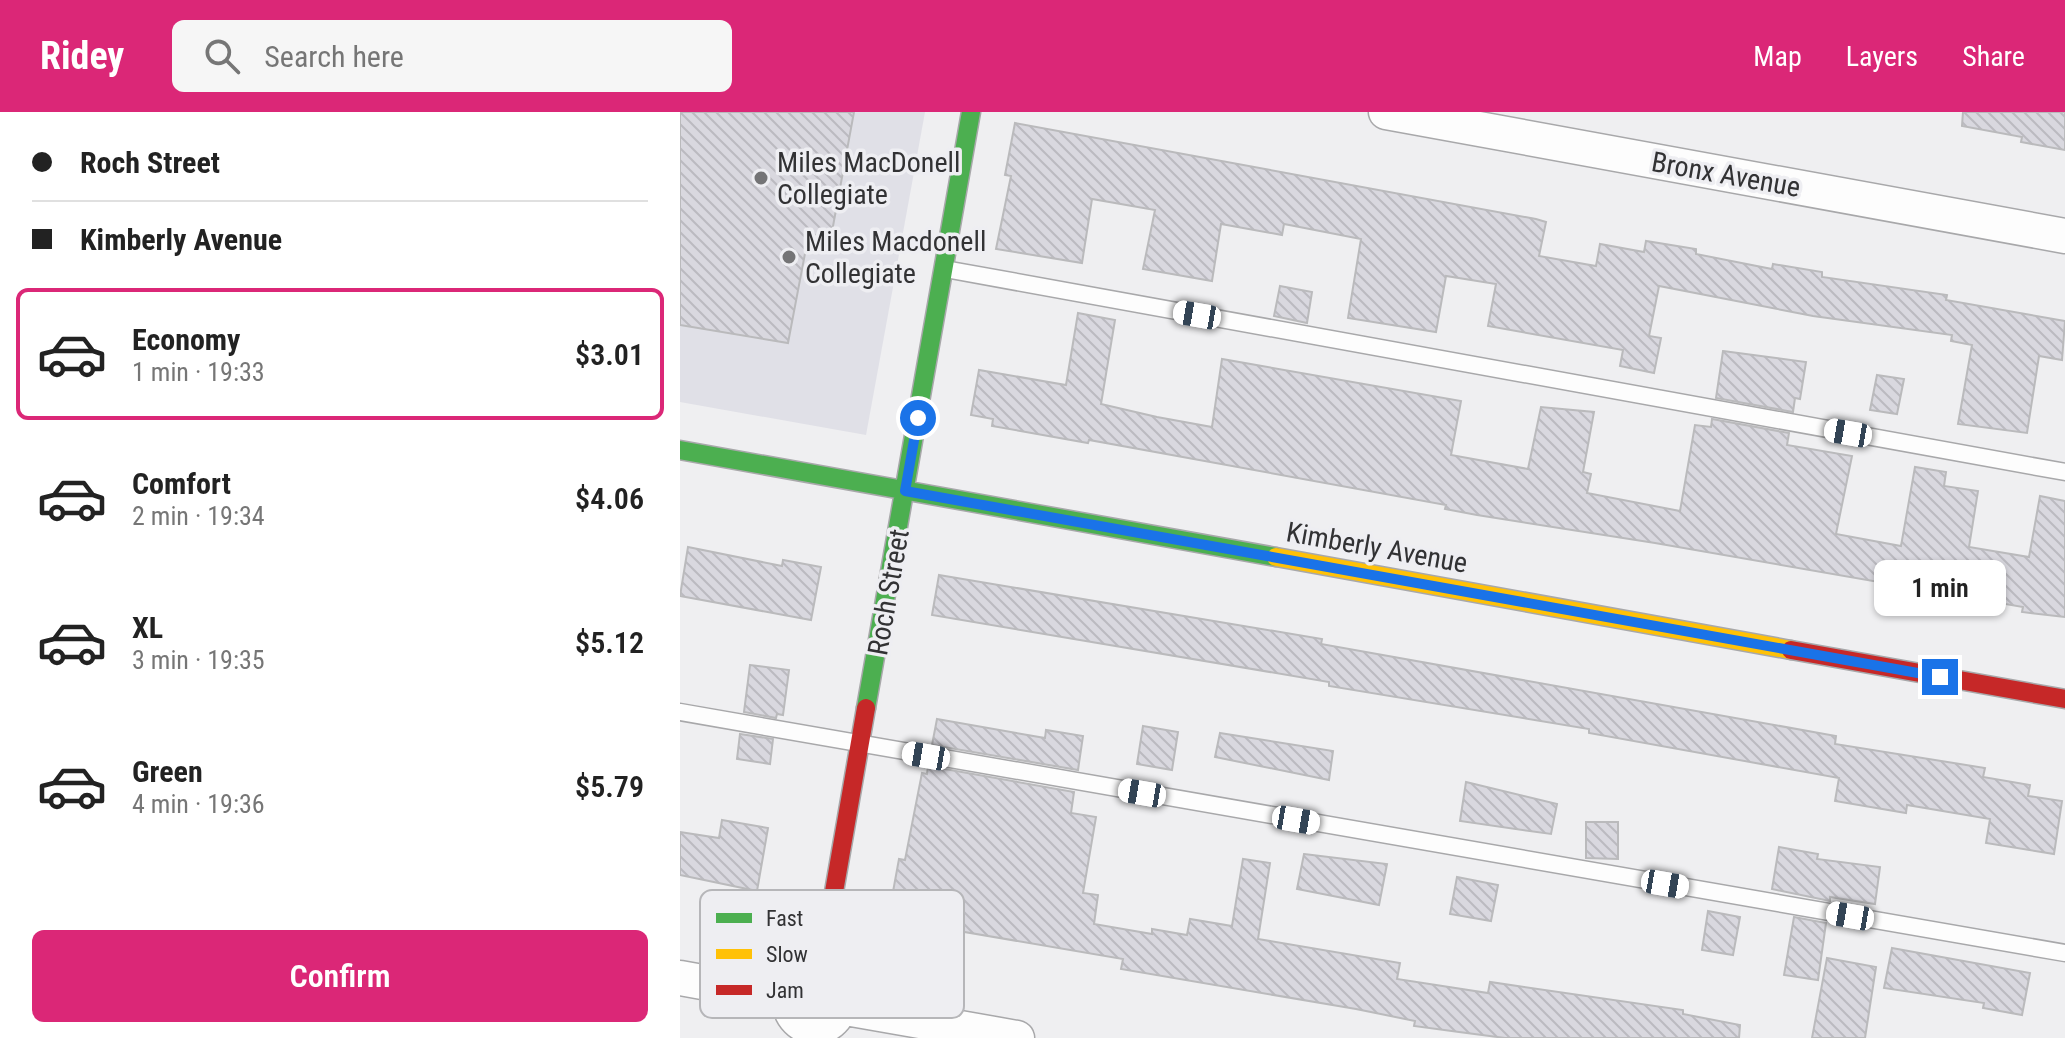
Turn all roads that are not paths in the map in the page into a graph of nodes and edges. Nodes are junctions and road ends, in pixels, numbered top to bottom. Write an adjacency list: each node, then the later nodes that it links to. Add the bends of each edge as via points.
1 (971, 112): 4 (street, Roch Street)
2 (1386, 112): 3 (street, Bronx Avenue)
3 (2065, 236)
4 (945, 269): 6 (lane); 7 (street, Roch Street)
5 (680, 450): 7 (street, Kimberly Avenue)
6 (2065, 472)
7 (905, 491): 8 (street, Kimberly Avenue); 10 (street, Roch Street)
8 (2065, 699)
9 (680, 712): 10 (lane)
10 (861, 744): 11 (street, Roch Street); 12 (lane)
11 (835, 890)
12 (2065, 953)
13 (680, 978): 14 (street)
14 (700, 982)
15 (832, 1018): 17 (street)
16 (903, 1018): 18 (street)
17 (809, 1032)
18 (1017, 1038)

